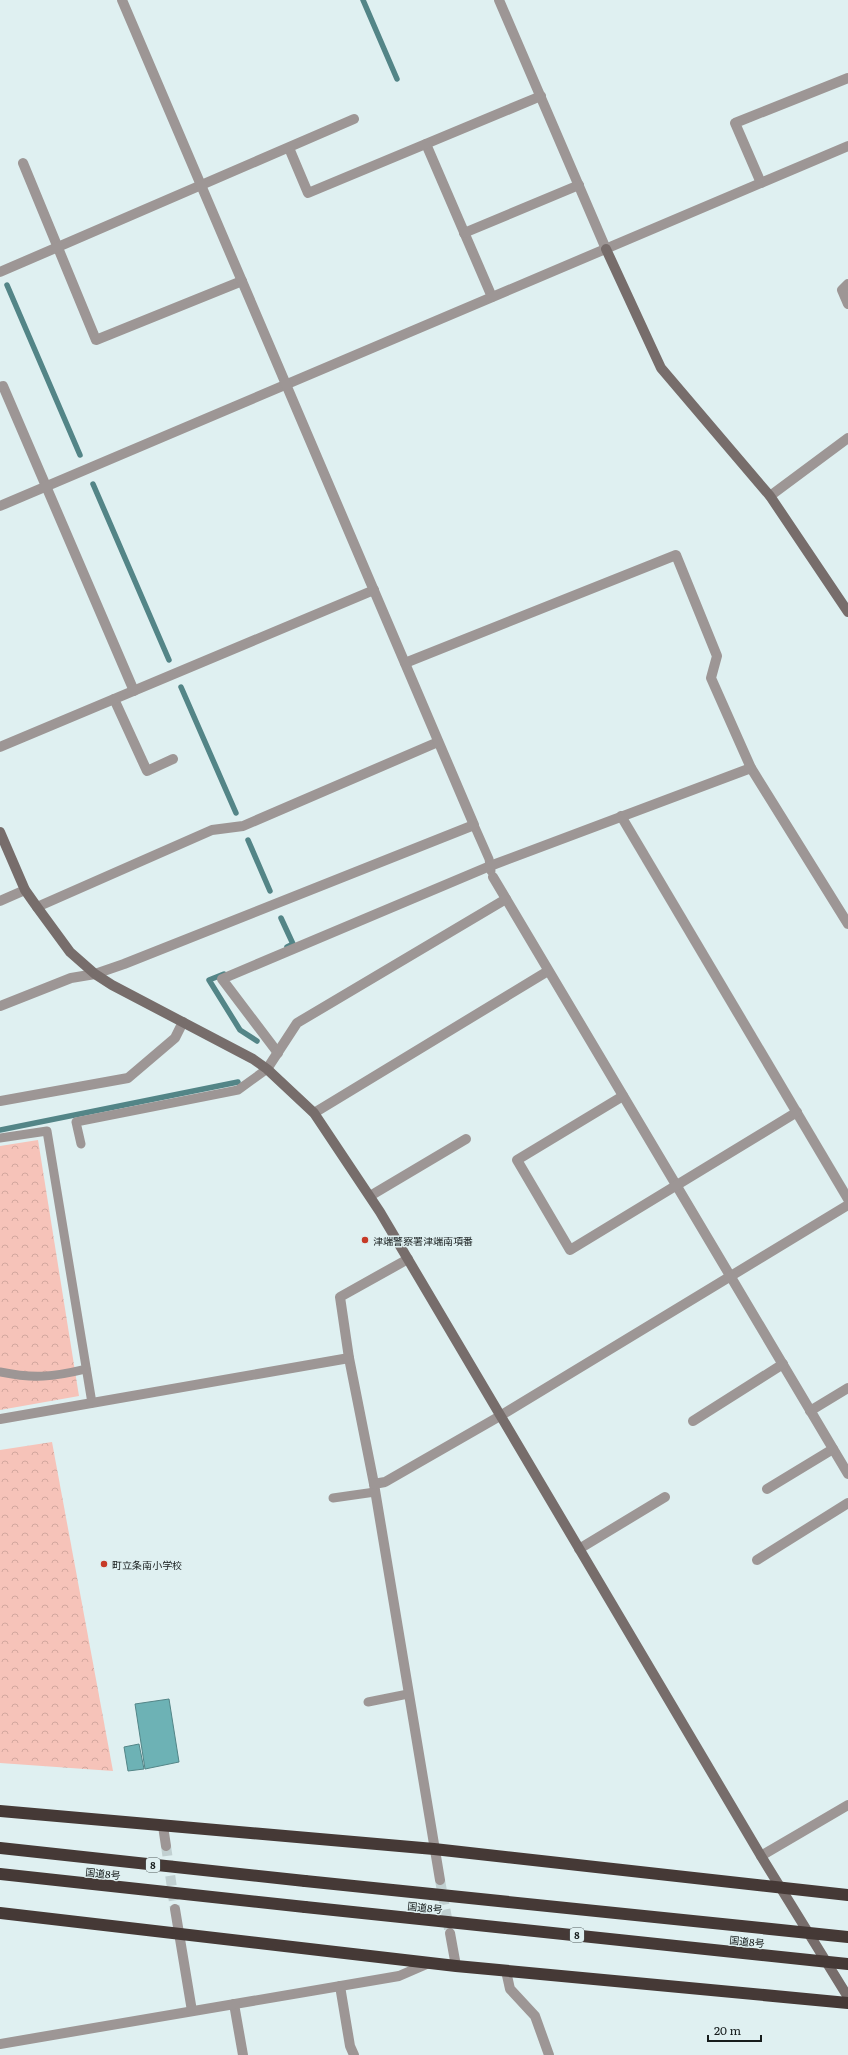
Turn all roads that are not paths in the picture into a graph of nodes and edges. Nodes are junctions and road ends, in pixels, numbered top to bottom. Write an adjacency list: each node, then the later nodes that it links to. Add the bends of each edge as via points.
1 (122, 0): 12 (street)
2 (499, 0): 4 (street)
3 (848, 78): 10 (street, via 736,123)
4 (540, 96): 6 (street); 11 (street)
5 (354, 119): 8 (street)
6 (426, 144): 8 (street, via 308,193); 13 (street)
7 (848, 146): 10 (street)
8 (288, 148): 12 (street)
9 (23, 163): 14 (street)
10 (761, 183): 15 (street)
11 (579, 185): 13 (street); 15 (street)
12 (201, 186): 14 (street); 17 (street)
13 (464, 233): 19 (street)
14 (58, 248): 16 (street); 17 (street, via 96,340)
15 (606, 249): 19 (street); 25 (street, via 661,368)
16 (0, 272)
17 (242, 281): 21 (street)
18 (848, 284): 20 (street, via 842,290)
19 (492, 297): 21 (street)
20 (848, 304)
21 (286, 385): 24 (street); 27 (street)
22 (0, 387): 24 (street, via 3,386)
23 (848, 438): 25 (street)
24 (46, 486): 26 (street); 30 (street)
25 (770, 496): 28 (street)
26 (0, 506)
27 (374, 590): 29 (street); 30 (street)
28 (848, 612)
29 (405, 662): 32 (street); 35 (street, via 676,555 717,656 711,678)
30 (134, 691): 31 (street)
31 (114, 699): 33 (street); 34 (street, via 147,771)
32 (438, 742): 37 (street); 44 (street, via 243,826 212,830)
33 (0, 747)
34 (173, 759)
35 (751, 768): 36 (street); 45 (street)
36 (621, 816): 39 (street); 54 (street)
37 (474, 825): 39 (lane); 47 (street)
38 (0, 832): 41 (street)
39 (490, 866): 40 (lane); 50 (street, via 222,979)
40 (492, 877): 42 (street)
41 (25, 890): 43 (street); 44 (street)
42 (506, 899): 46 (street); 50 (street, via 297,1022)
43 (0, 901)
44 (37, 907): 47 (street, via 70,952)
45 (848, 924)
46 (548, 971): 52 (street); 55 (street)
47 (95, 974): 48 (street, via 71,978); 49 (street, via 112,986)
48 (0, 1006)
49 (183, 1022): 51 (street, via 253,1058); 53 (street, via 175,1038 128,1078)
50 (278, 1053): 51 (street)
51 (267, 1070): 55 (street); 58 (lane, via 238,1090 76,1122)
52 (623, 1096): 59 (street); 59 (street, via 518,1160 570,1250)
53 (0, 1101)
54 (797, 1112): 59 (street); 61 (street)
55 (314, 1113): 60 (street)
56 (0, 1138): 67 (lane, via 47,1131)
57 (466, 1138): 60 (street)
58 (81, 1144)
59 (677, 1186): 64 (street)
60 (370, 1196): 63 (street)
61 (848, 1199)
62 (848, 1205): 64 (street)
63 (408, 1259): 65 (street, via 340,1297); 72 (street)
64 (731, 1277): 66 (street); 72 (street)
65 (349, 1358): 70 (street); 77 (street)
66 (783, 1364): 71 (street); 74 (street)
67 (86, 1369): 68 (lane, via 55,1376 24,1377); 70 (lane)
68 (0, 1372)
69 (848, 1388): 71 (street)
70 (92, 1403): 73 (street)
71 (810, 1411): 75 (street)
72 (500, 1416): 77 (street); 82 (street)
73 (0, 1419)
74 (693, 1421)
75 (833, 1449): 76 (street); 78 (street)
76 (848, 1474)
77 (374, 1488): 80 (lane); 84 (street)
78 (767, 1489)
79 (665, 1497): 82 (street)
80 (333, 1498)
81 (848, 1503): 83 (street)
82 (579, 1549): 92 (street)
83 (756, 1560)
84 (408, 1694): 85 (lane); 91 (street)
85 (368, 1702)
86 (848, 1805): 92 (street)
87 (0, 1810): 88 (highway)
88 (163, 1826): 89 (street); 91 (highway)
89 (166, 1846)
90 (0, 1848): 101 (highway, 国道8号 / 8, bridge)
91 (434, 1849): 94 (street); 95 (highway)
92 (761, 1856): 95 (street)
93 (0, 1874): 103 (highway, 国道8号 / 8, bridge)
94 (440, 1880)
95 (780, 1888): 96 (highway); 107 (street)
96 (848, 1895)
97 (175, 1909): 99 (street)
98 (0, 1913): 99 (highway)
99 (178, 1933): 102 (highway); 110 (street)
100 (450, 1933): 104 (street)
101 (848, 1937)
102 (429, 1963): 104 (highway); 106 (street, via 399,1976)
103 (848, 1964)
104 (456, 1966): 105 (highway)
105 (506, 1971): 108 (highway); 114 (street, via 510,1988 535,2016)
106 (340, 1986): 109 (street); 113 (street, via 350,2046)
107 (848, 1997)
108 (848, 2003)
109 (234, 2004): 110 (street); 112 (street)
110 (192, 2011): 111 (street)
111 (0, 2044)
112 (243, 2055)
113 (354, 2055)
114 (549, 2055)

